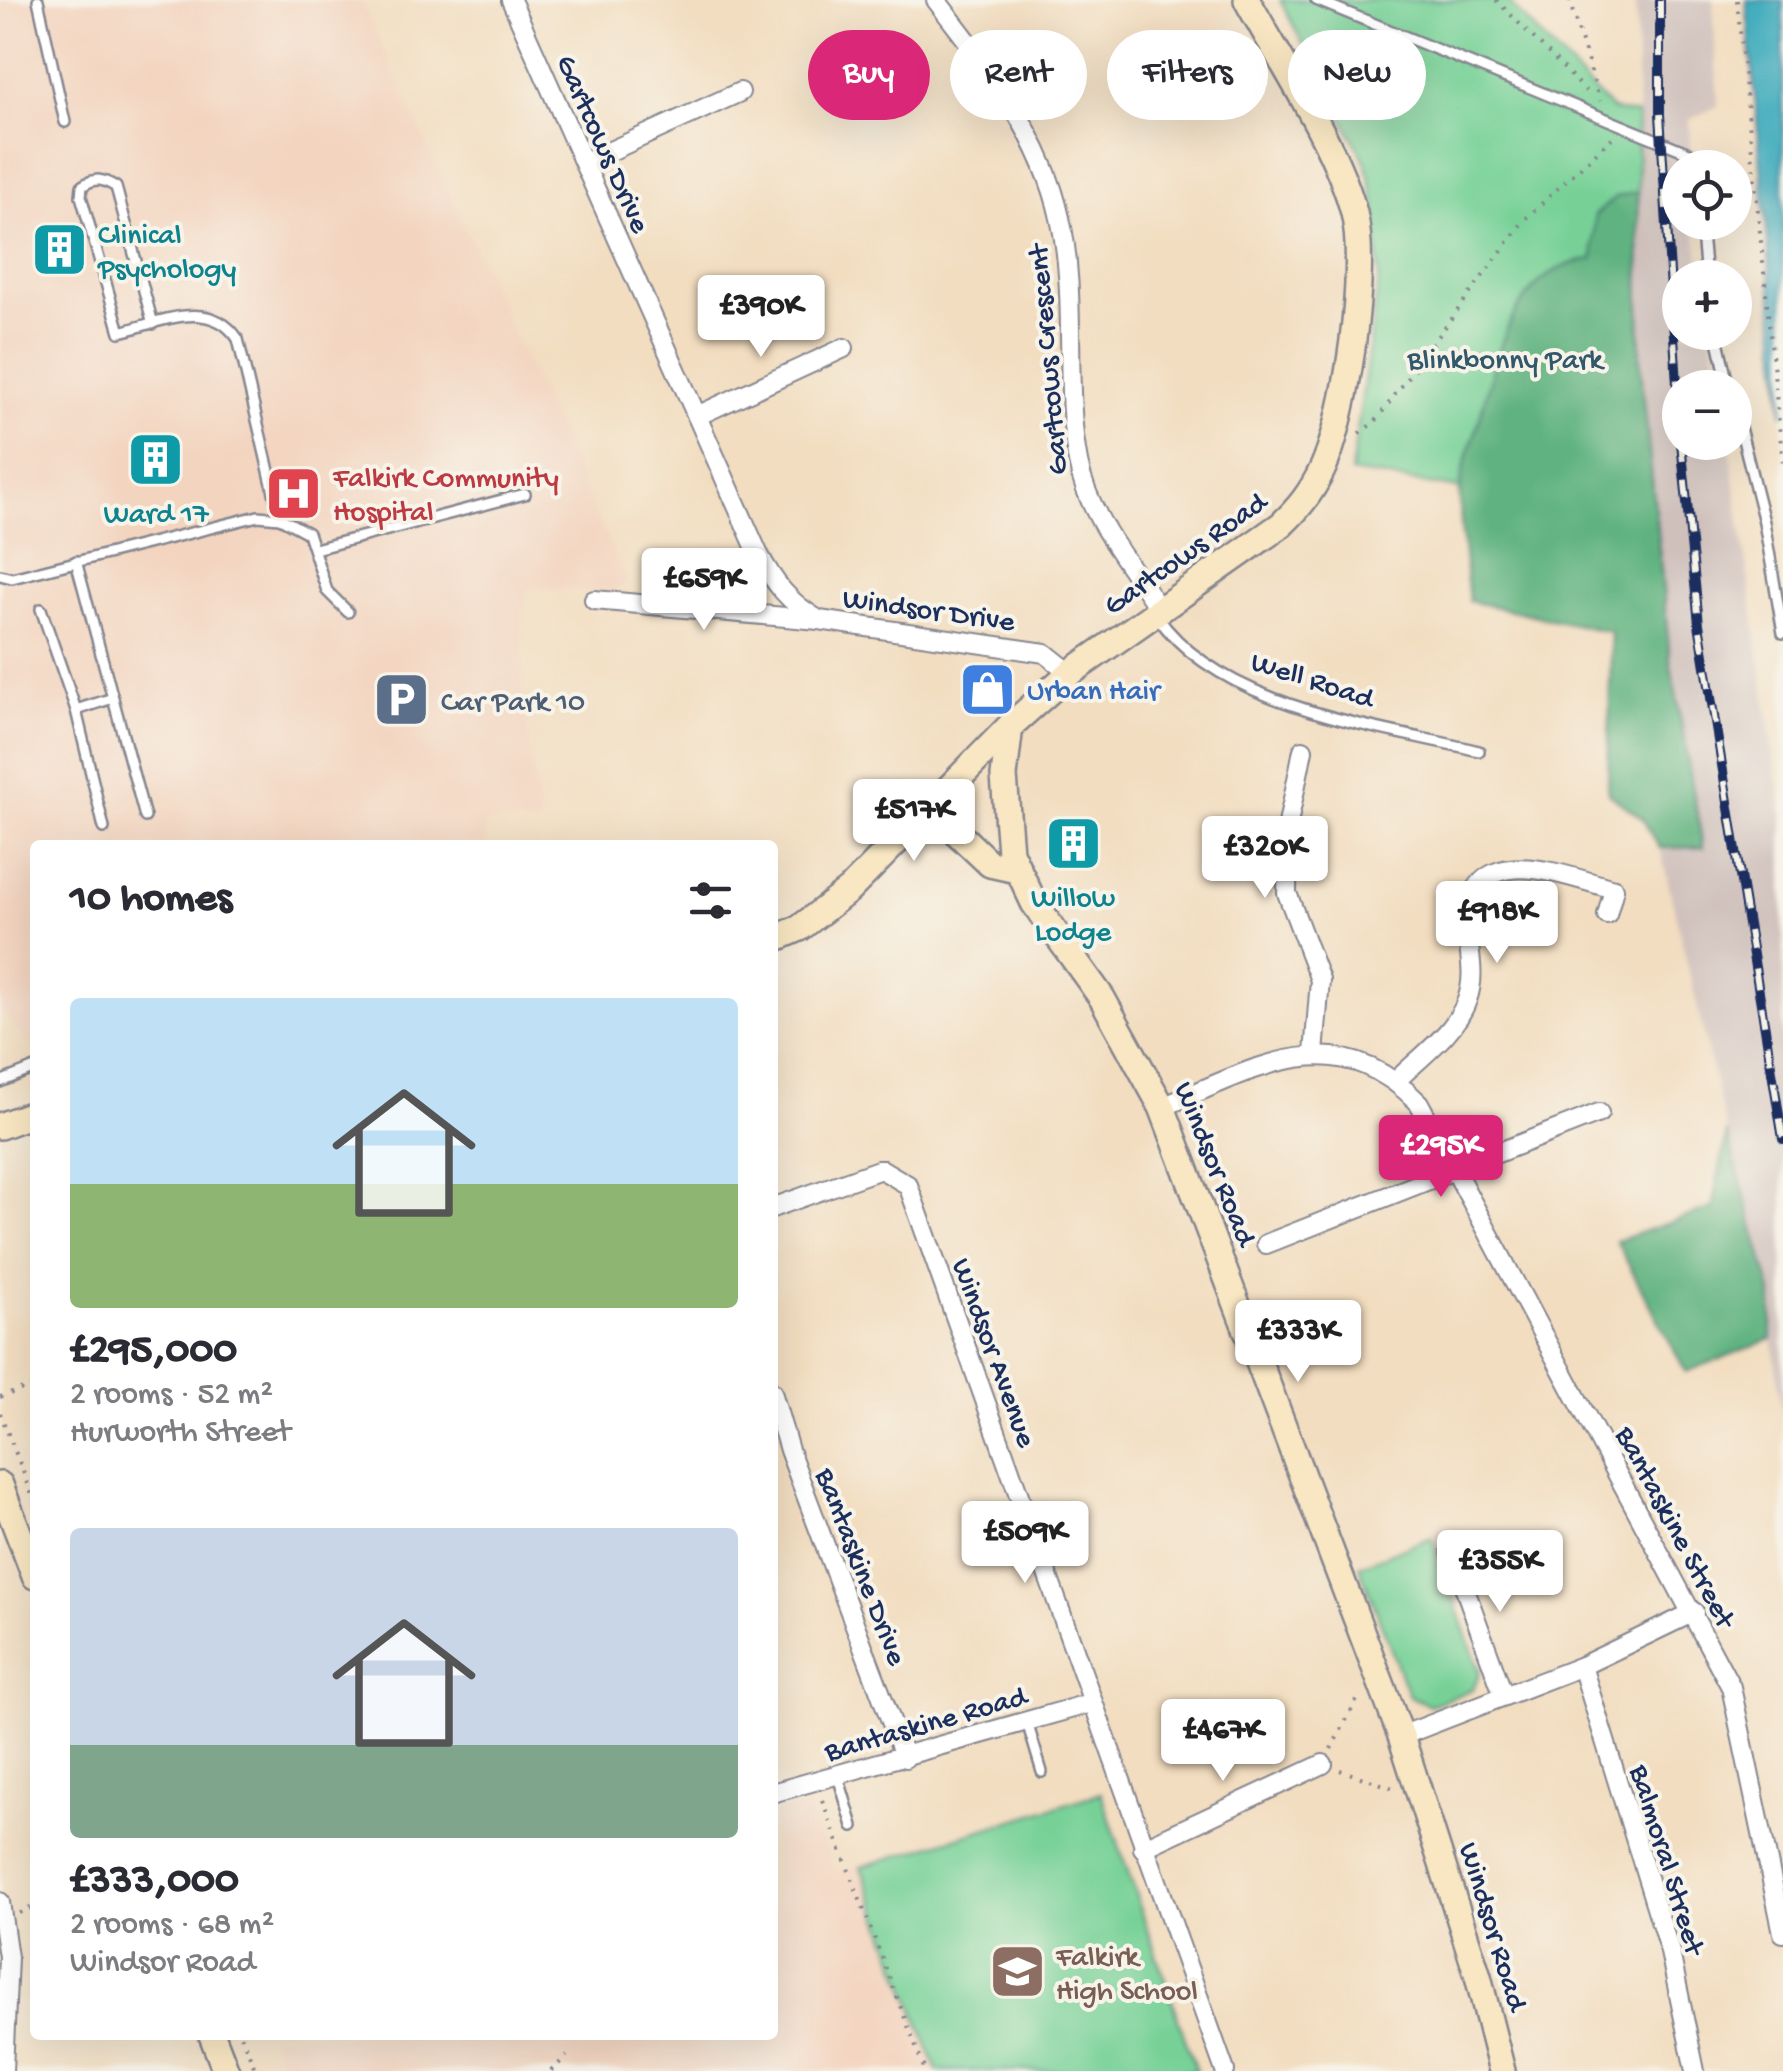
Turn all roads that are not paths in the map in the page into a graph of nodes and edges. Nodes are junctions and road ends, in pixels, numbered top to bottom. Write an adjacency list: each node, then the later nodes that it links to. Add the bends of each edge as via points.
1 (38, 0): 7 (lane)
2 (510, 0): 9 (street, Gartcows Drive)
3 (936, 0): 21 (street, Gartcows Crescent, via 1026,128 1046,171 1069,269 1078,462 1095,510)
4 (1247, 0): 21 (street, Gartcows Road, via 1342,178 1354,214 1359,253 1341,403 1326,458 1304,503)
5 (1316, 0): 8 (lane)
6 (740, 92): 9 (street)
7 (64, 122)
8 (1683, 150)
9 (584, 163): 12 (street, Gartcows Drive)
10 (152, 324): 10 (lane, via 120,332 81,196 90,180 116,187); 15 (lane, via 198,313 224,320 238,338)
11 (844, 348): 12 (street)
12 (696, 416): 23 (street, Gartcows Drive, via 774,583)
13 (1748, 460): 24 (lane)
14 (525, 494): 16 (lane)
15 (280, 518): 16 (lane, via 308,533); 17 (lane, via 258,516)
16 (314, 549): 22 (lane, via 327,591)
17 (76, 561): 18 (lane, via 12,578); 26 (lane)
18 (0, 575)
19 (594, 600): 23 (street, Windsor Drive)
20 (41, 608): 27 (lane)
21 (1157, 611): 25 (street, Gartcows Road); 30 (lane, Well Road, via 1174,641 1199,661 1260,692)
22 (348, 612)
23 (818, 620): 25 (street, Windsor Drive, via 1045,653)
24 (1783, 633)
25 (1070, 673): 28 (street, Gartcows Road)
26 (113, 698): 27 (lane); 32 (lane)
27 (76, 710): 33 (lane)
28 (1010, 726): 31 (street, Gartcows Road); 34 (street, Windsor Road, via 1005,820)
29 (1303, 750): 37 (street, via 1288,824 1288,892 1320,980)
30 (1478, 751)
31 (932, 808): 34 (street, via 990,864); 36 (street, Gartcows Road, via 850,890)
32 (145, 816)
33 (104, 828)
34 (1017, 870): 41 (street, Windsor Road, via 1128,1040)
35 (1607, 915): 39 (street, via 1614,890 1526,866 1487,878 1467,919 1473,960 1466,1005)
36 (778, 937)
37 (1314, 1054): 39 (street, via 1342,1056); 41 (street, via 1288,1057)
38 (30, 1070): 40 (lane)
39 (1396, 1080): 45 (street, Bantaskine Street, via 1419,1103)
40 (0, 1082)
41 (1162, 1107): 57 (street, Windsor Road)
42 (1599, 1112): 45 (street)
43 (30, 1115): 44 (street)
44 (0, 1126)
45 (1454, 1169): 47 (street); 52 (street, Bantaskine Street)
46 (778, 1206): 55 (street, Windsor Avenue, via 881,1169 908,1186)
47 (1266, 1244)
48 (778, 1411): 58 (street, Bantaskine Drive)
49 (0, 1485): 51 (street)
50 (1451, 1552): 54 (street)
51 (30, 1563)
52 (1694, 1612): 53 (street); 66 (street, Bantaskine Street, via 1731,1686)
53 (1582, 1666): 54 (street); 72 (street, Balmoral Street, via 1670,1952)
54 (1504, 1696): 57 (street)
55 (1091, 1703): 56 (street, Bantaskine Road); 64 (street, Windsor Avenue)
56 (1027, 1722): 58 (street, Bantaskine Road); 60 (lane)
57 (1401, 1736): 71 (street, Windsor Road)
58 (906, 1758): 61 (street, Bantaskine Road)
59 (1323, 1764): 64 (street)
60 (1042, 1772)
61 (838, 1776): 62 (street, Bantaskine Road); 63 (lane)
62 (778, 1791)
63 (853, 1826)
64 (1142, 1848): 70 (street, Windsor Avenue)
65 (0, 1902): 68 (street, via 8,1957)
66 (1783, 1934)
67 (214, 2040): 69 (street)
68 (3, 2071)
69 (226, 2071)
70 (1224, 2071)
71 (1502, 2071)
72 (1694, 2071)

